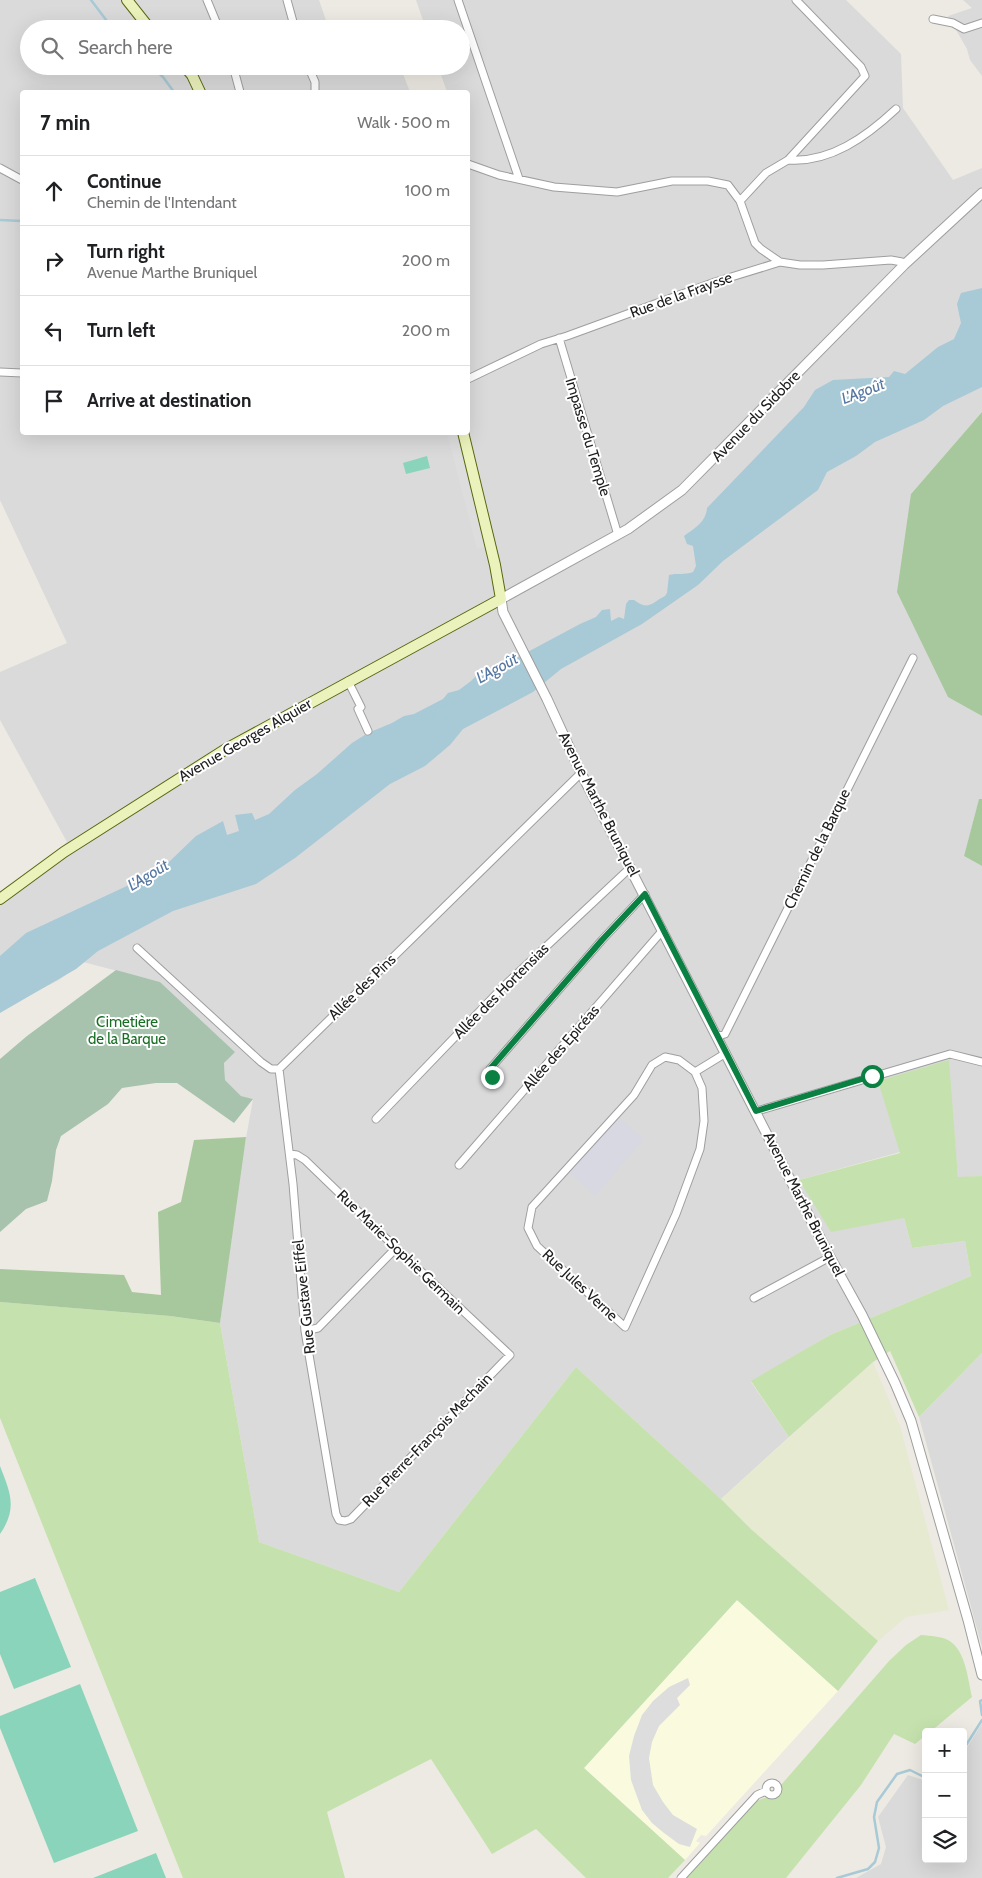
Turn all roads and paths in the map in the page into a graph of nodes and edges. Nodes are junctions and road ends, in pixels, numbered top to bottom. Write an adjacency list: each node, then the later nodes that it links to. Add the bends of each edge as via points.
1 (127, 0): 7 (main road)
2 (207, 0): 8 (street)
3 (286, 0): 9 (street)
4 (458, 0): 10 (street)
5 (796, 0): 20 (street, via 861,67 865,76)
6 (934, 19): 11 (street, via 964,29)
7 (142, 20)
8 (215, 20)
9 (292, 20)
10 (465, 20)
11 (982, 24)
12 (470, 35): 24 (street)
13 (192, 75): 16 (main road)
14 (235, 75): 17 (street)
15 (312, 75): 18 (street)
16 (199, 90)
17 (239, 90)
18 (315, 90)
19 (896, 109): 20 (street, via 860,139 830,155 802,161)
20 (788, 160): 26 (street, via 766,173)
21 (470, 165): 24 (street)
22 (0, 168): 23 (street)
23 (20, 179)
24 (519, 179): 26 (street, via 554,187 617,192 672,181 708,181 728,185)
25 (982, 193): 28 (street, Avenue du Sidobre)
26 (740, 201): 27 (street, via 755,243)
27 (780, 262): 28 (street, Rue de la Fraysse, via 823,265 891,260); 29 (street, Rue de la Fraysse)
28 (904, 265): 34 (street, Avenue du Sidobre, via 682,490)
29 (559, 338): 32 (street, Rue de la Fraysse); 34 (street, Impasse du Temple)
30 (0, 372): 31 (street)
31 (20, 373)
32 (470, 378)
33 (464, 435): 35 (main road)
34 (618, 535): 35 (street, Avenue du Sidobre)
35 (501, 599): 37 (main road, Avenue Georges Alquier); 39 (street, Avenue Marthe Bruniquel, via 502,612)
36 (913, 658): 45 (street, Chemin de la Barque, via 725,1034)
37 (348, 681): 38 (street); 42 (main road, Avenue Georges Alquier, via 226,749 64,852)
38 (368, 731)
39 (581, 773): 40 (street, Avenue Marthe Bruniquel); 48 (street, Allée des Pins)
40 (631, 867): 41 (street, Avenue Marthe Bruniquel); 52 (street, Allée des Hortensias, via 504,986)
41 (645, 894): 43 (street, Avenue Marthe Bruniquel); 50 (street, via 490,1069)
42 (0, 899)
43 (663, 930): 45 (street, Avenue Marthe Bruniquel); 54 (street, Allée des Epicéas)
44 (137, 948): 48 (street, via 262,1062 271,1069)
45 (718, 1036): 46 (street, Avenue Marthe Bruniquel)
46 (726, 1053): 49 (street); 51 (street, Avenue Marthe Bruniquel)
47 (982, 1062): 51 (street, via 950,1054)
48 (279, 1069): 53 (street, Rue Gustave Eiffel)
49 (695, 1072): 49 (street, Rue Jules Verne, via 703,1096 700,1148 676,1214 625,1327 537,1246 528,1228 532,1207 634,1095 652,1065 665,1057 679,1060)
50 (492, 1077)
51 (756, 1111): 56 (street, Avenue Marthe Bruniquel)
52 (376, 1119)
53 (290, 1154): 55 (street, Rue Marie-Sophie Germain, via 306,1160); 58 (street, Rue Gustave Eiffel)
54 (459, 1165)
55 (396, 1248): 58 (street, via 318,1328); 59 (street, Rue Marie-Sophie Germain)
56 (830, 1257): 57 (street); 61 (street, Avenue Marthe Bruniquel, via 862,1315 912,1421)
57 (754, 1298)
58 (305, 1331): 60 (street, Rue Gustave Eiffel, via 335,1508)
59 (510, 1355): 60 (street, Rue Pierre-François Mechain, via 351,1519)
60 (342, 1521)
61 (982, 1676)
62 (766, 1791): 63 (street, via 757,1795)
63 (680, 1878)

